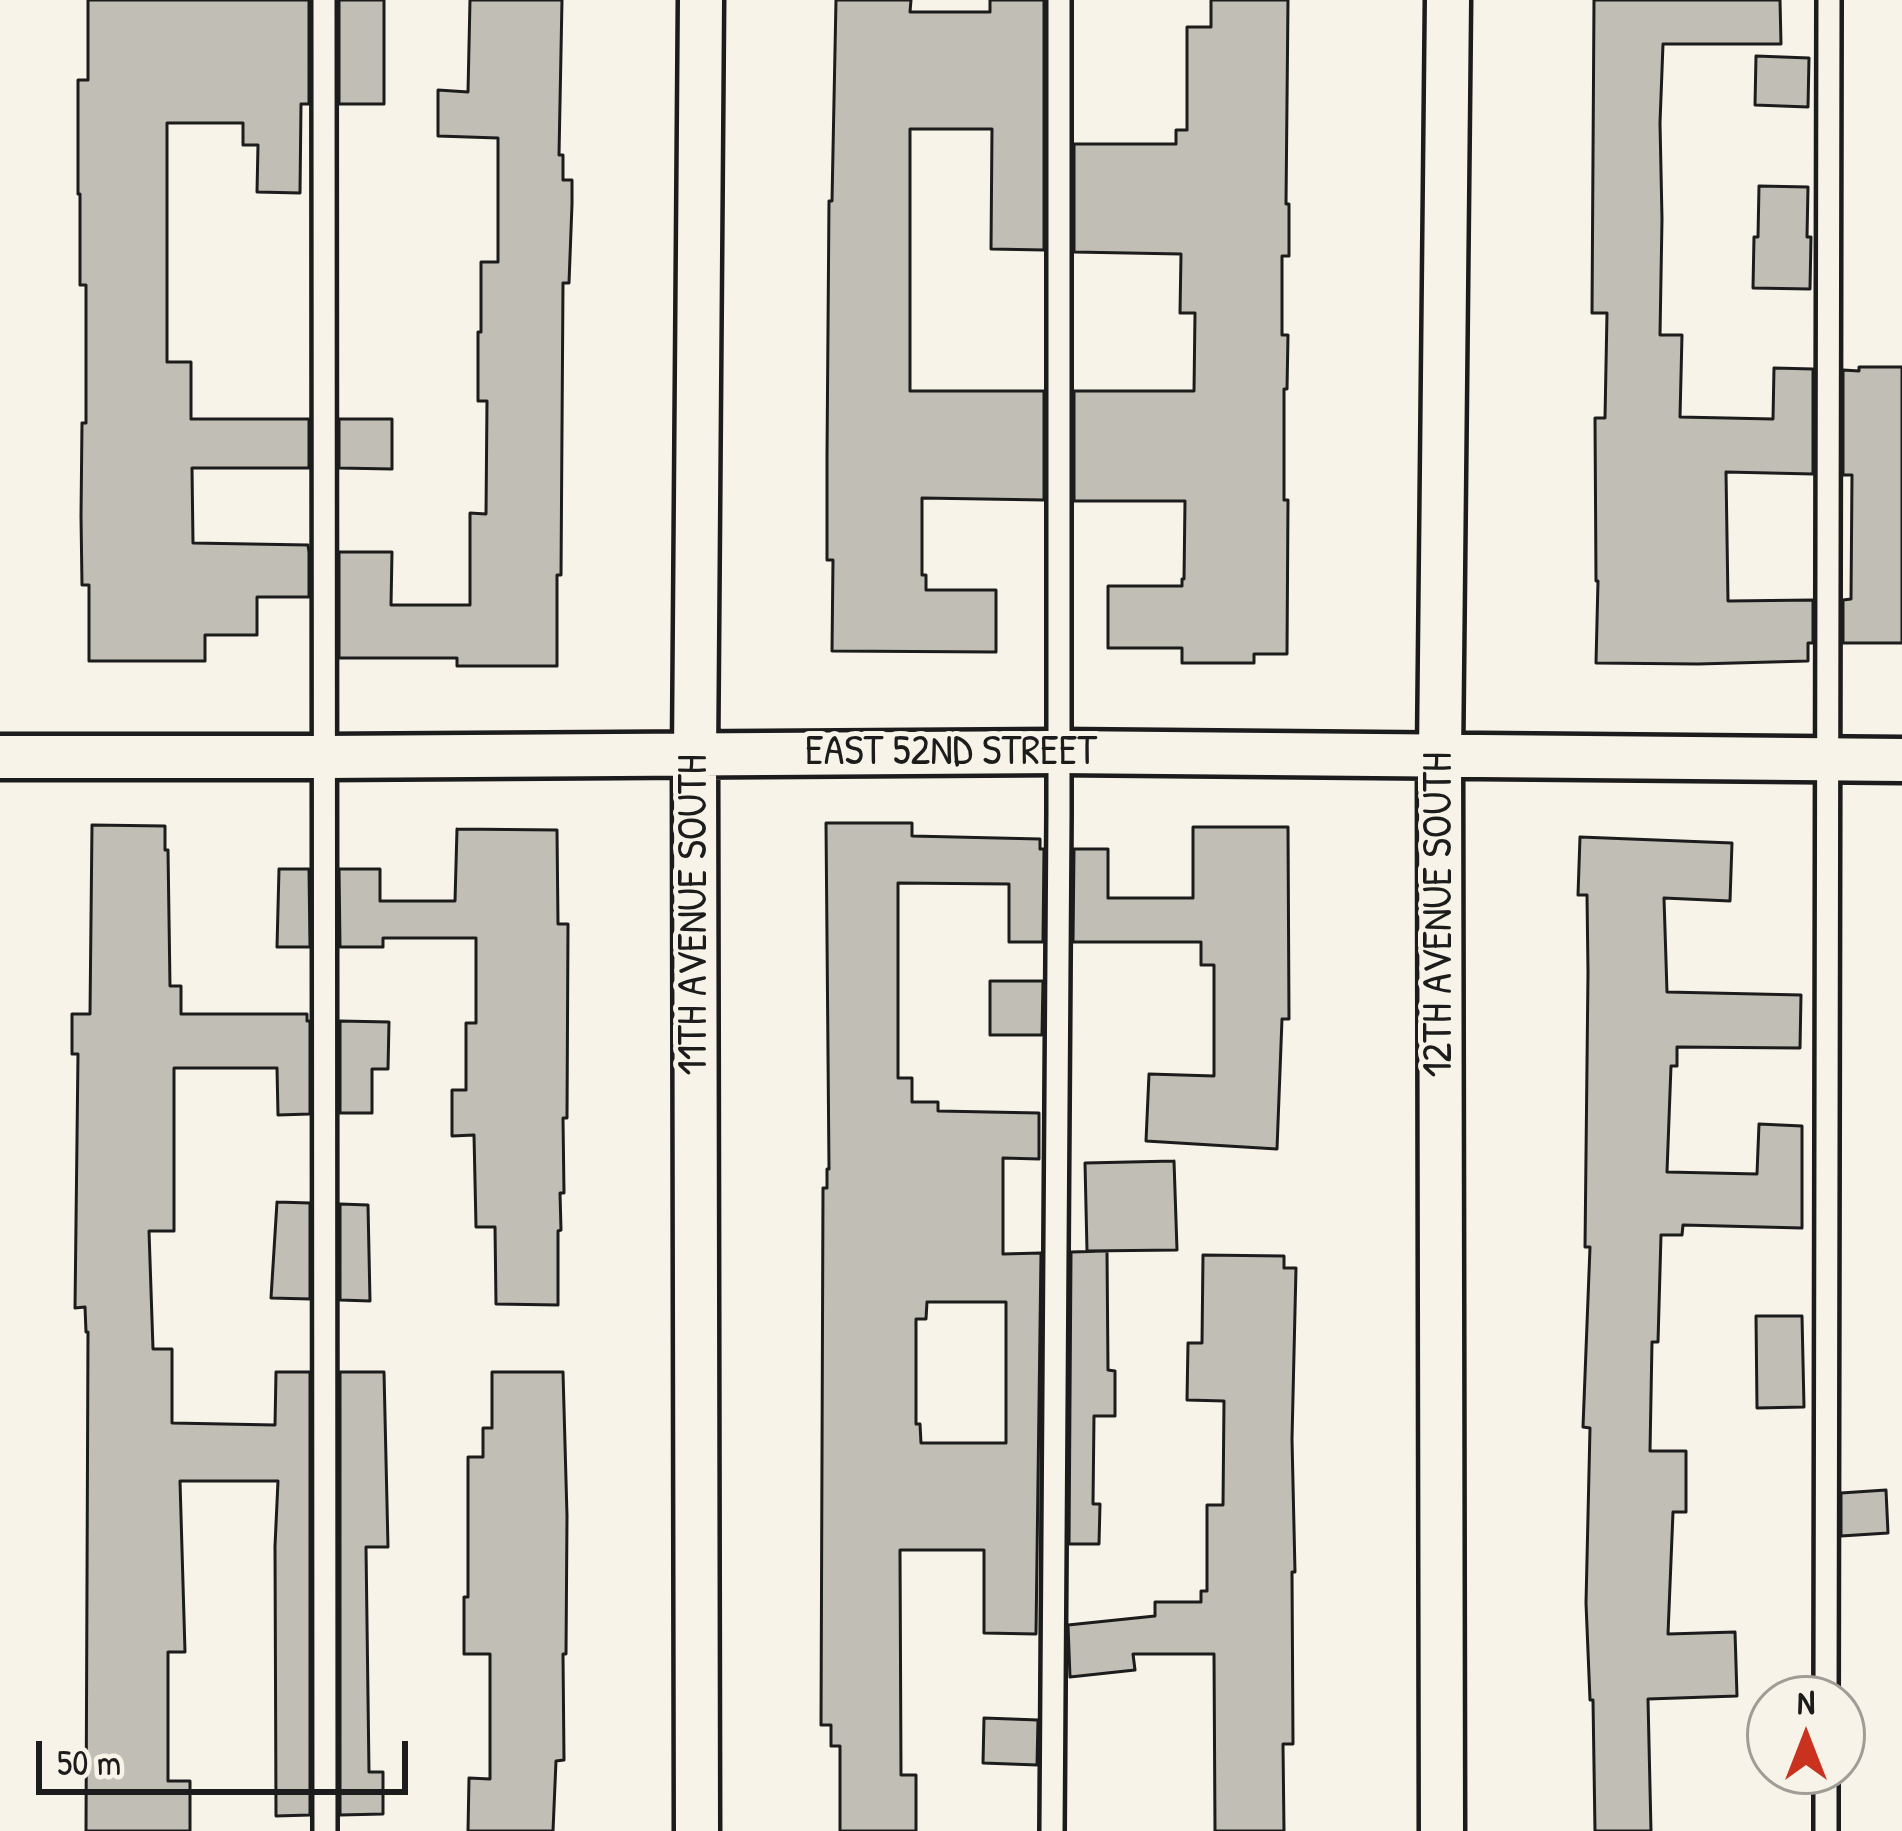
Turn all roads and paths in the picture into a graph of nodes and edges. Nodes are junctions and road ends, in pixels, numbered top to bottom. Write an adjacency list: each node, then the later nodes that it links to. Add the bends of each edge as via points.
1 (324, 0): 10 (lane)
2 (700, 0): 7 (street, 11TH AVENUE SOUTH)
3 (1059, 0): 6 (lane)
4 (1448, 0): 8 (street, 12TH AVENUE SOUTH)
5 (1828, 0): 11 (lane)
6 (1059, 752): 7 (street, EAST 52ND STREET); 8 (street, EAST 52ND STREET); 17 (lane)
7 (695, 755): 10 (street, EAST 52ND STREET); 16 (street, 11TH AVENUE SOUTH)
8 (1440, 756): 11 (street, EAST 52ND STREET); 18 (street, 12TH AVENUE SOUTH)
9 (0, 757): 10 (street, EAST 52ND STREET)
10 (324, 758): 15 (lane)
11 (1826, 760): 12 (street, EAST 52ND STREET); 13 (lane)
12 (1902, 760)
13 (1826, 1675)
14 (1826, 1795): 19 (lane)
15 (325, 1831)
16 (697, 1831)
17 (1052, 1831)
18 (1442, 1831)
19 (1826, 1831)

